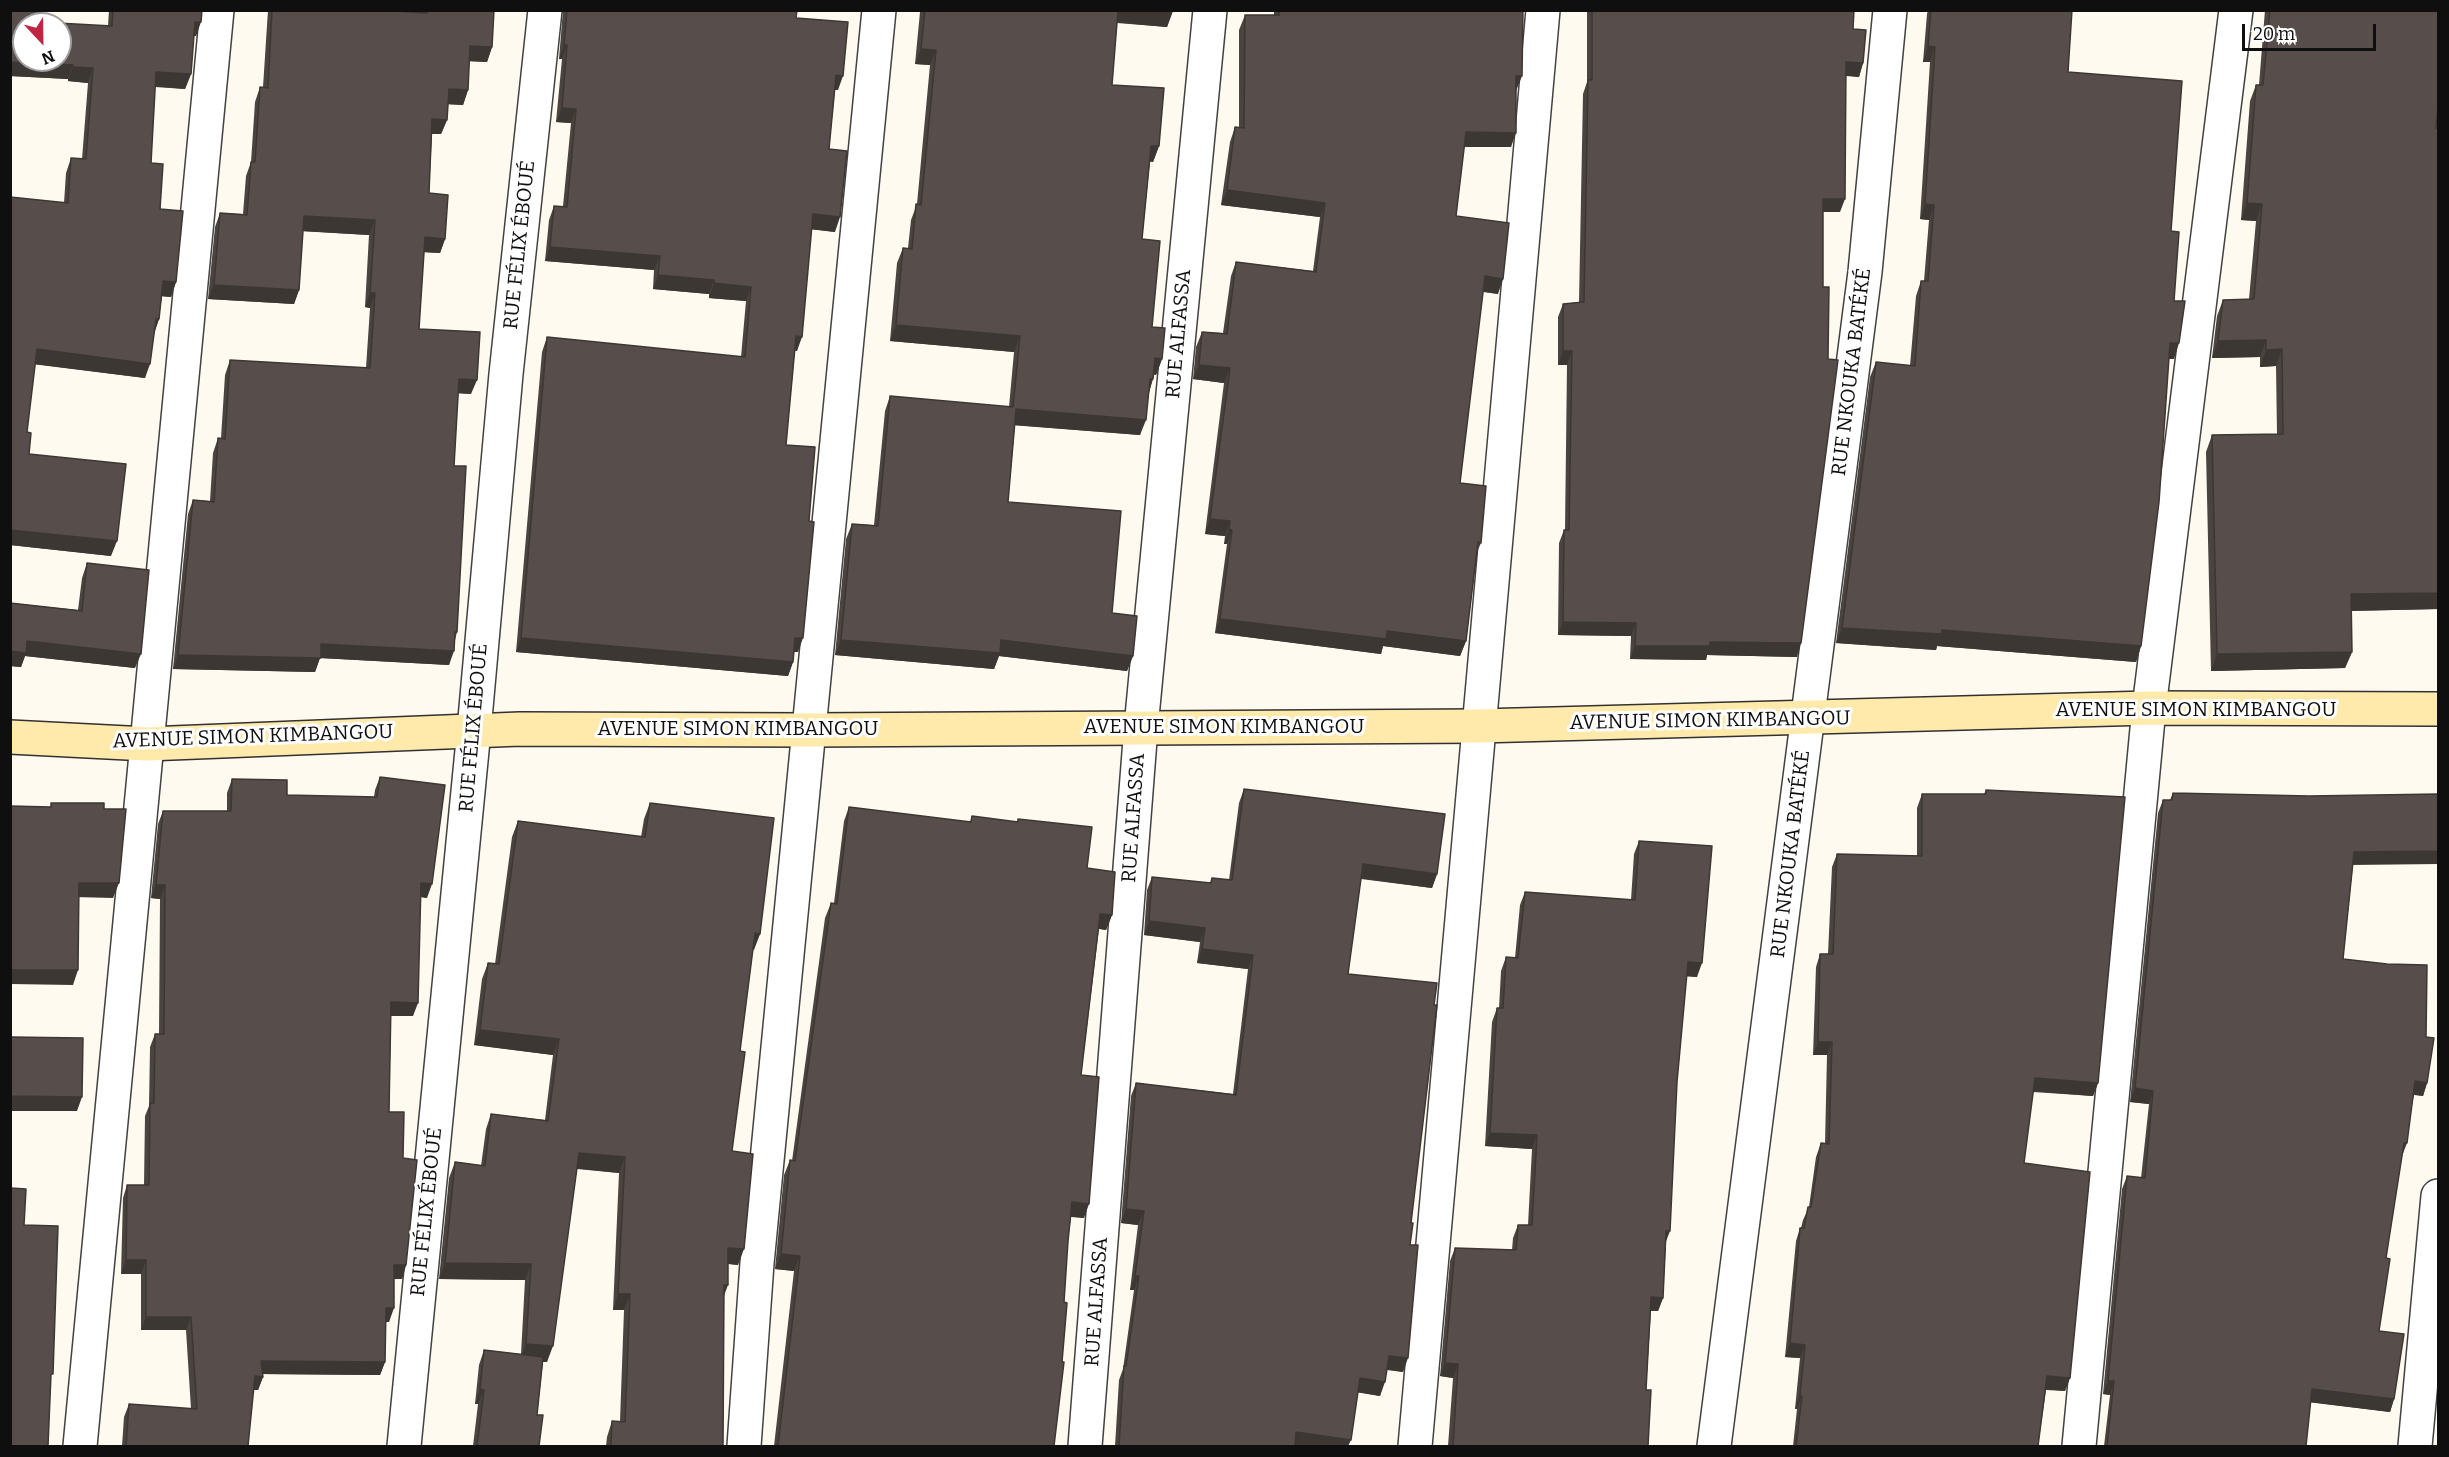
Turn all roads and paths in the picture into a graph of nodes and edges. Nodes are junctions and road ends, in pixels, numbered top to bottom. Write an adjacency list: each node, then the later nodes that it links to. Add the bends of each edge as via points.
1 (217, 10): 16 (street)
2 (545, 10): 13 (street, RUE FÉLIX ÉBOUÉ, via 506,374)
3 (879, 10): 14 (street)
4 (1209, 10): 12 (street, RUE ALFASSA)
5 (1543, 10): 11 (street)
6 (1890, 10): 10 (street, RUE NKOUKA BATÉKÉ, via 1865,272)
7 (2236, 10): 8 (street)
8 (2149, 708): 9 (street, AVENUE SIMON KIMBANGOU); 10 (street, AVENUE SIMON KIMBANGOU); 24 (street)
9 (2439, 709)
10 (1808, 719): 11 (street, AVENUE SIMON KIMBANGOU); 23 (street, RUE NKOUKA BATÉKÉ)
11 (1479, 726): 12 (street, AVENUE SIMON KIMBANGOU); 22 (street)
12 (1141, 727): 14 (street, AVENUE SIMON KIMBANGOU); 21 (street, RUE ALFASSA)
13 (474, 730): 14 (street, AVENUE SIMON KIMBANGOU); 16 (street, AVENUE SIMON KIMBANGOU); 19 (street, RUE FÉLIX ÉBOUÉ)
14 (810, 730): 20 (street, via 757,1263)
15 (10, 737): 16 (street, AVENUE SIMON KIMBANGOU)
16 (147, 744): 18 (street)
17 (2439, 1196): 25 (street)
18 (80, 1446)
19 (404, 1446)
20 (744, 1446)
21 (1085, 1446)
22 (1415, 1446)
23 (1713, 1446)
24 (2079, 1446)
25 (2415, 1446)

